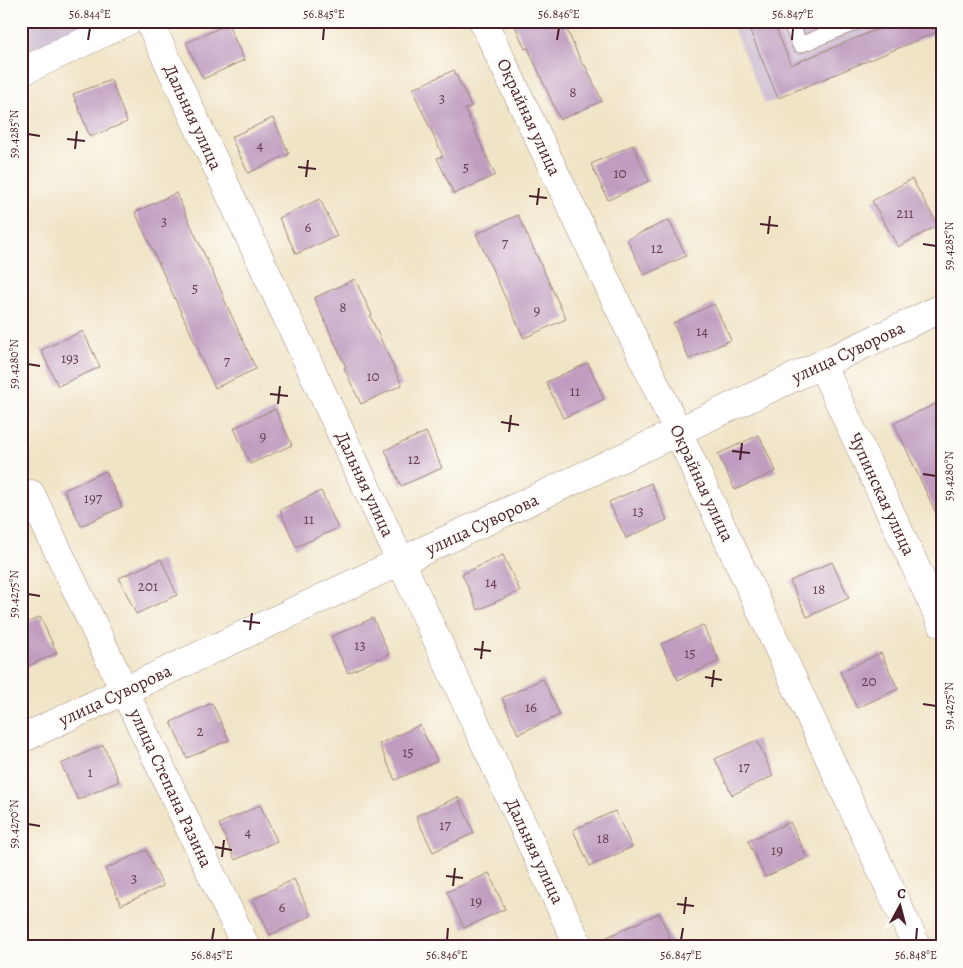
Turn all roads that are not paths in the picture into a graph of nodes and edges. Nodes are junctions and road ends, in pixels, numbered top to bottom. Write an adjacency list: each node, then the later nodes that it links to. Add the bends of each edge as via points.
1 (128, 21): 6 (street)
2 (149, 21): 11 (street, Дальняя улица)
3 (483, 21): 9 (street, Окрайная улица)
4 (790, 21): 5 (lane, via 800,45)
5 (859, 21)
6 (21, 72)
7 (942, 308): 8 (street, улица Суворова)
8 (822, 365): 9 (street, улица Суворова); 12 (street, Чупинская улица)
9 (678, 432): 11 (street, улица Суворова); 17 (street, Окрайная улица)
10 (31, 494): 13 (street, улица Степана Разина)
11 (401, 562): 13 (street, улица Суворова); 16 (street, Дальняя улица)
12 (942, 624)
13 (124, 691): 14 (street, улица Суворова); 15 (street, улица Степана Разина)
14 (21, 739)
15 (246, 947)
16 (580, 947)
17 (917, 947)

